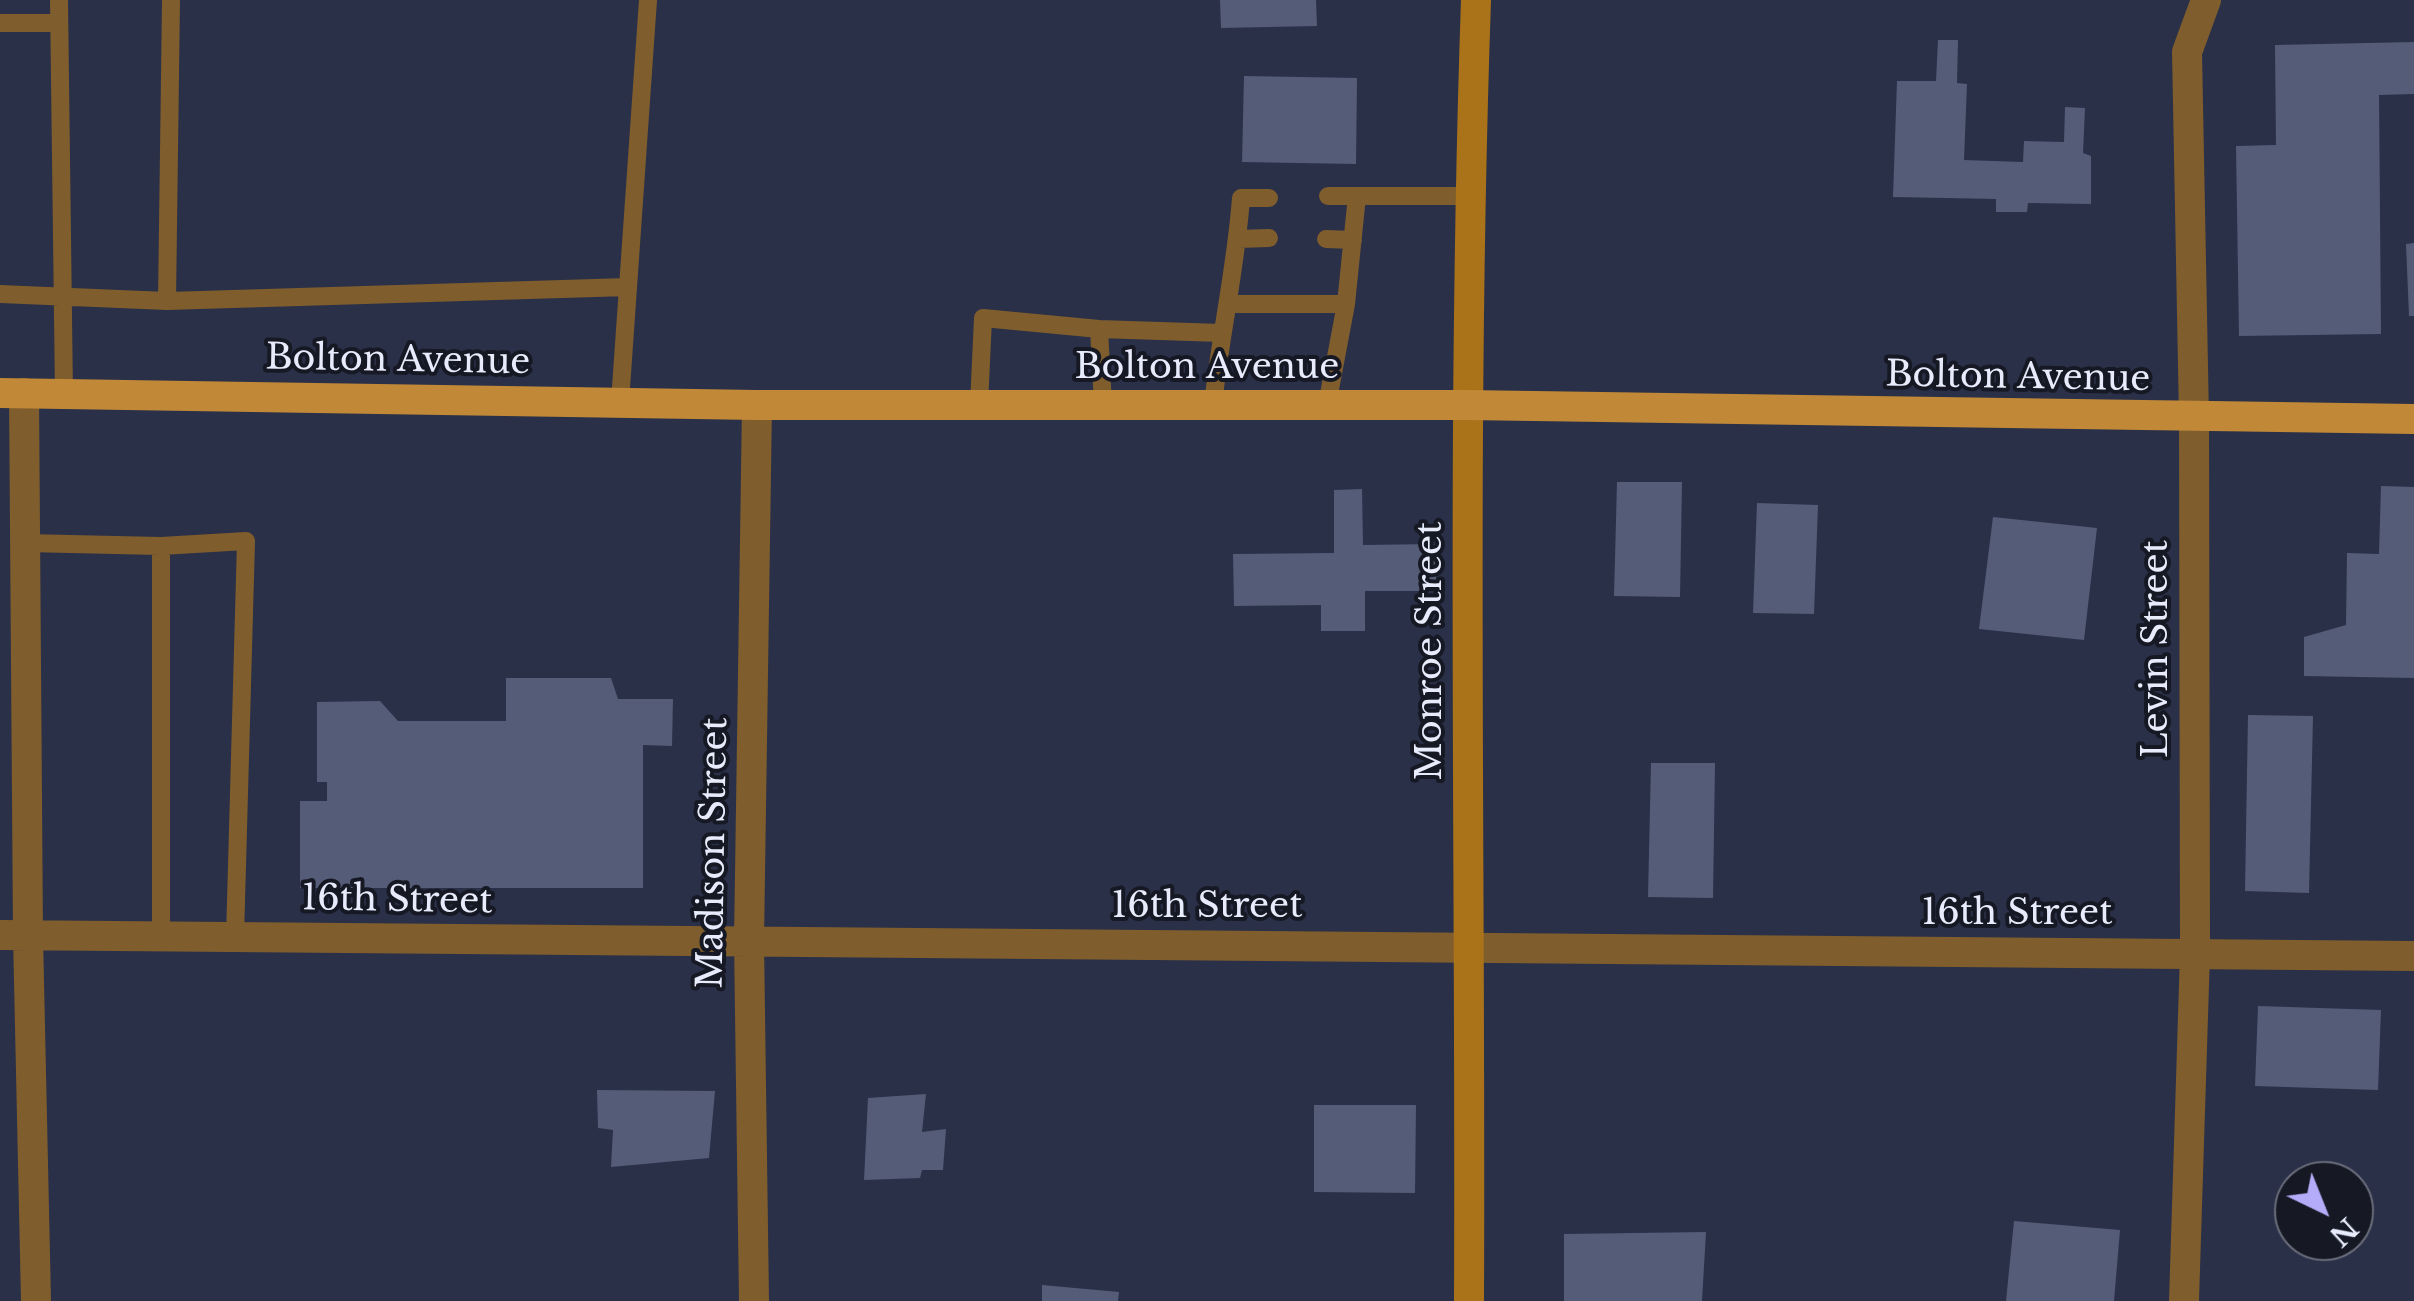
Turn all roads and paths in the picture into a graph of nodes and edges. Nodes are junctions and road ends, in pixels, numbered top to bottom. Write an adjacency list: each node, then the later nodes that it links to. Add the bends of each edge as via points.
1 (59, 0): 7 (lane)
2 (171, 0): 19 (lane)
3 (648, 0): 16 (lane)
4 (1476, 0): 10 (main road, Monroe Street)
5 (2206, 0): 33 (street, Levin Street, via 2187,52)
6 (0, 23): 7 (lane)
7 (59, 23): 18 (lane)
8 (1328, 196): 9 (lane)
9 (1357, 196): 10 (lane); 15 (lane)
10 (1469, 196): 32 (main road, Monroe Street)
11 (1269, 198): 12 (lane, via 1241,198)
12 (1238, 238): 13 (lane); 20 (lane)
13 (1269, 238)
14 (1326, 239): 15 (lane)
15 (1353, 240): 21 (lane)
16 (628, 287): 19 (lane); 26 (lane)
17 (0, 294): 18 (lane)
18 (63, 295): 19 (lane); 25 (lane)
19 (167, 300)
20 (1228, 304): 21 (lane); 23 (lane)
21 (1346, 304): 31 (lane)
22 (1099, 329): 23 (lane); 28 (lane, via 983,318); 29 (lane)
23 (1221, 333): 30 (lane)
24 (12, 393): 25 (main road, Bolton Avenue); 35 (street)
25 (64, 394): 26 (main road, Bolton Avenue)
26 (620, 402): 27 (main road, Bolton Avenue)
27 (757, 405): 28 (main road, Bolton Avenue); 40 (street, Madison Street)
28 (979, 405): 29 (main road, Bolton Avenue)
29 (1102, 405): 30 (main road, Bolton Avenue)
30 (1213, 405): 31 (main road, Bolton Avenue)
31 (1328, 405): 32 (main road, Bolton Avenue)
32 (1466, 405): 33 (main road, Bolton Avenue); 41 (main road, Monroe Street)
33 (2194, 418): 34 (main road, Bolton Avenue); 42 (street, Levin Street)
34 (2414, 419)
35 (25, 543): 36 (lane); 37 (street)
36 (160, 546): 38 (lane); 39 (lane, via 246,541)
37 (14, 935): 38 (street, 16th Street); 44 (street)
38 (162, 936): 39 (street, 16th Street)
39 (235, 936): 40 (street, 16th Street)
40 (750, 941): 41 (street, 16th Street); 45 (street, Madison Street)
41 (1471, 947): 42 (street, 16th Street); 46 (main road, Monroe Street)
42 (2195, 953): 43 (street, 16th Street); 47 (street, Levin Street)
43 (2414, 956)
44 (36, 1301)
45 (754, 1301)
46 (1469, 1301)
47 (2184, 1301)

